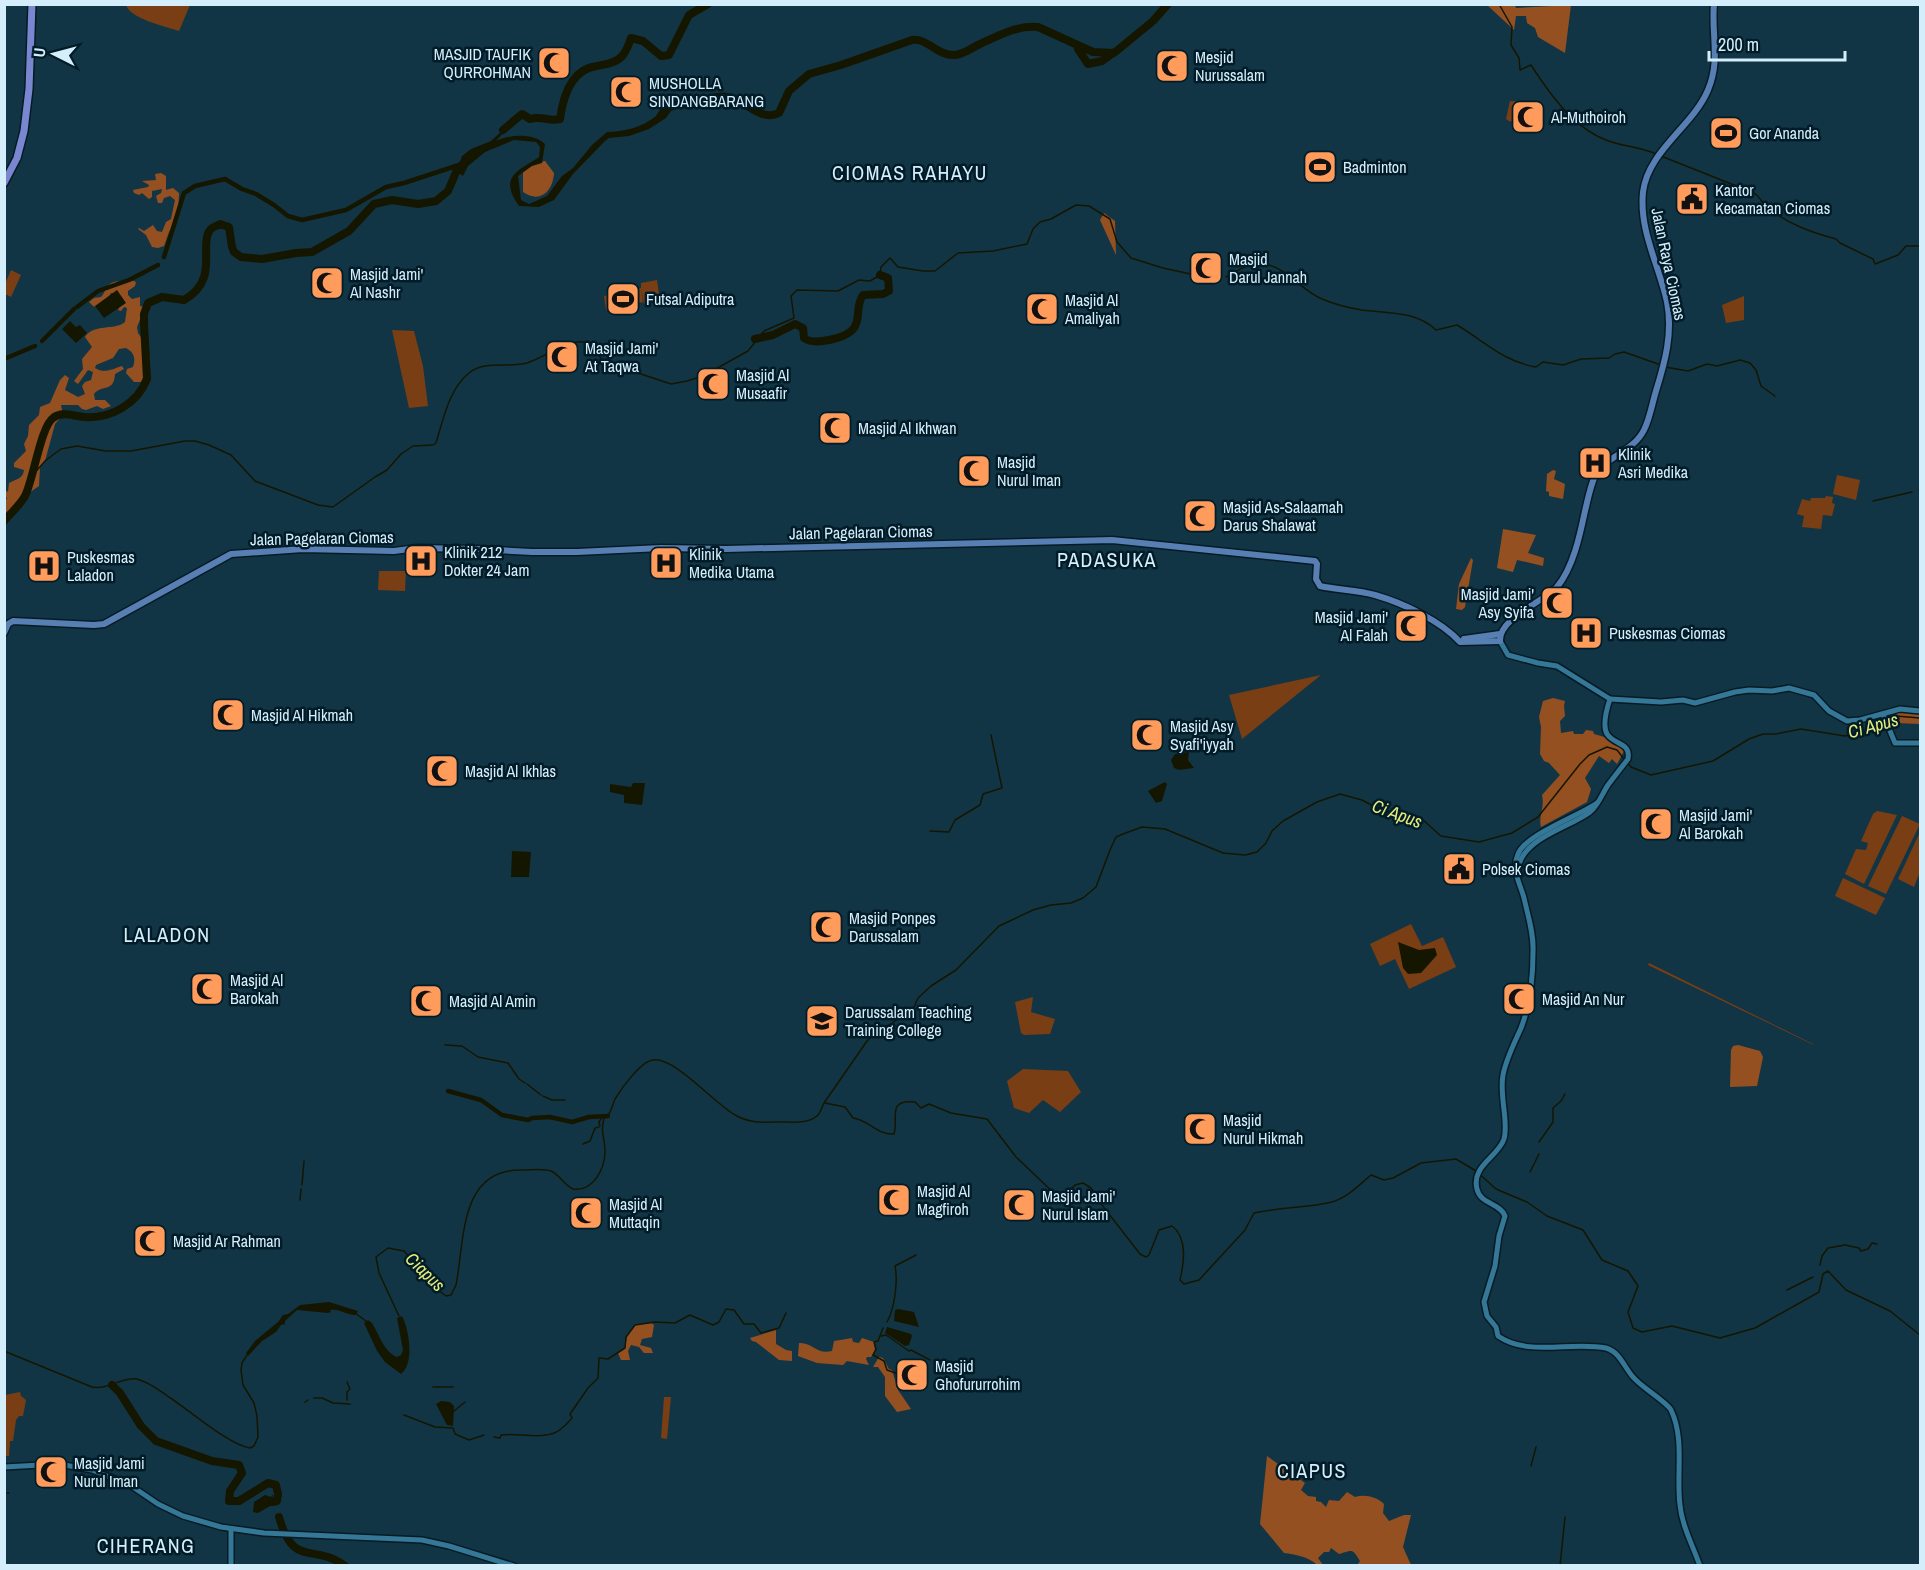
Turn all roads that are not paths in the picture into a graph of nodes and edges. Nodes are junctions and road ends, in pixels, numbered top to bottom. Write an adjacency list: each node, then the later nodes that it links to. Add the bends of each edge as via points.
1 (32, 4): 3 (main road, via 24,131)
2 (1714, 4): 5 (main road, Jalan Raya Ciomas, via 1716,56 1708,89 1695,113 1657,160 1644,189 1643,212 1667,302 1669,337 1648,419 1634,444 1611,458 1594,477 1564,577 1550,594 1516,617)
3 (6, 179)
4 (4, 633): 5 (main road, Jalan Pagelaran Ciomas, via 12,621 104,624 236,553 314,548 577,552 1112,540 1315,561 1320,586 1392,601 1418,612 1457,639)
5 (1500, 637): 6 (street, via 1508,655 1557,666)
6 (1610, 699): 8 (street, via 1695,703 1746,690 1789,688 1814,695 1825,708 1847,721); 14 (street, via 1606,732 1625,746 1628,759 1597,803 1548,829 1521,849 1515,867 1533,940 1531,986 1503,1077 1504,1138 1477,1180 1481,1196 1505,1216 1485,1310 1500,1337 1523,1346 1614,1351 1637,1382 1667,1406 1678,1445 1681,1511)
7 (1920, 711): 8 (street, via 1904,708)
8 (1884, 715): 9 (street, via 1895,743)
9 (1920, 743)
10 (4, 1467): 11 (street, via 59,1464 87,1469 114,1477 183,1515)
11 (231, 1529): 12 (street); 13 (street, via 433,1542)
12 (231, 1566)
13 (514, 1566)
14 (1700, 1566)

